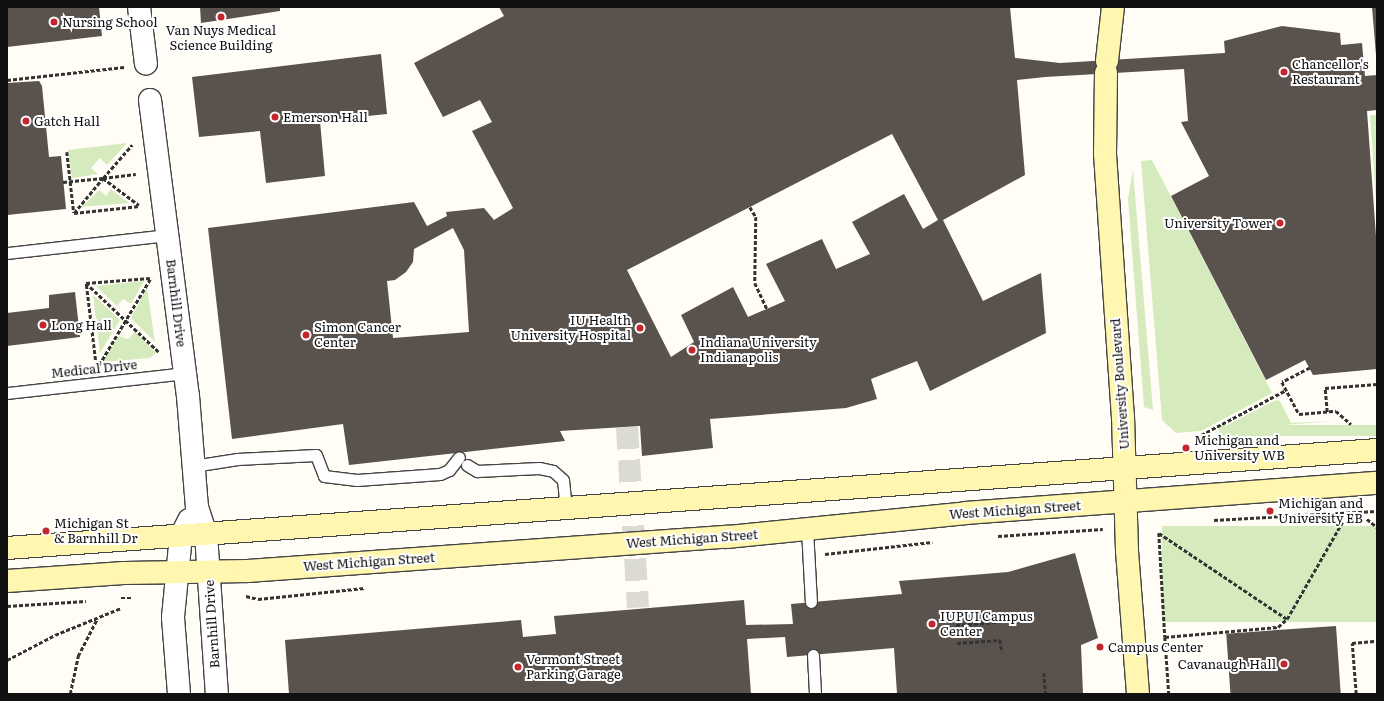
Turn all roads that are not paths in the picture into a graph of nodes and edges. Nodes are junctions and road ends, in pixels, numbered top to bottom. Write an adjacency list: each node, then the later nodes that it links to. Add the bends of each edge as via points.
1 (139, 7): 3 (street)
2 (1113, 7): 13 (main road, University Boulevard, via 1106,67 1105,161)
3 (146, 64)
4 (150, 100): 5 (street, Barnhill Drive)
5 (168, 235): 6 (lane); 7 (street, Barnhill Drive)
6 (7, 254)
7 (185, 373): 8 (lane, Medical Drive); 12 (street, Barnhill Drive)
8 (7, 393)
9 (1377, 450): 13 (main road)
10 (458, 457): 12 (lane, via 449,470 440,474 356,480 324,476 316,455 237,459)
11 (467, 465): 17 (lane, via 477,471 540,468 553,471 563,480)
12 (193, 466): 16 (street, Barnhill Drive)
13 (1125, 468): 15 (main road, University Boulevard); 17 (main road)
14 (1377, 483): 15 (main road, West Michigan Street)
15 (1126, 501): 18 (main road, West Michigan Street, via 966,513); 30 (main road, University Boulevard)
16 (197, 507): 19 (street, Barnhill Drive); 20 (street)
17 (566, 508): 19 (main road)
18 (807, 529): 22 (main road, West Michigan Street); 25 (lane)
19 (206, 534): 20 (main road); 22 (street, Barnhill Drive)
20 (181, 536): 21 (main road); 23 (street)
21 (7, 548)
22 (208, 571): 23 (main road, West Michigan Street); 28 (street, Barnhill Drive)
23 (177, 572): 24 (main road, West Michigan Street); 27 (street, via 173,616)
24 (7, 581)
25 (811, 602)
26 (813, 655): 29 (lane)
27 (179, 694)
28 (217, 694)
29 (815, 694)
30 (1138, 694)

